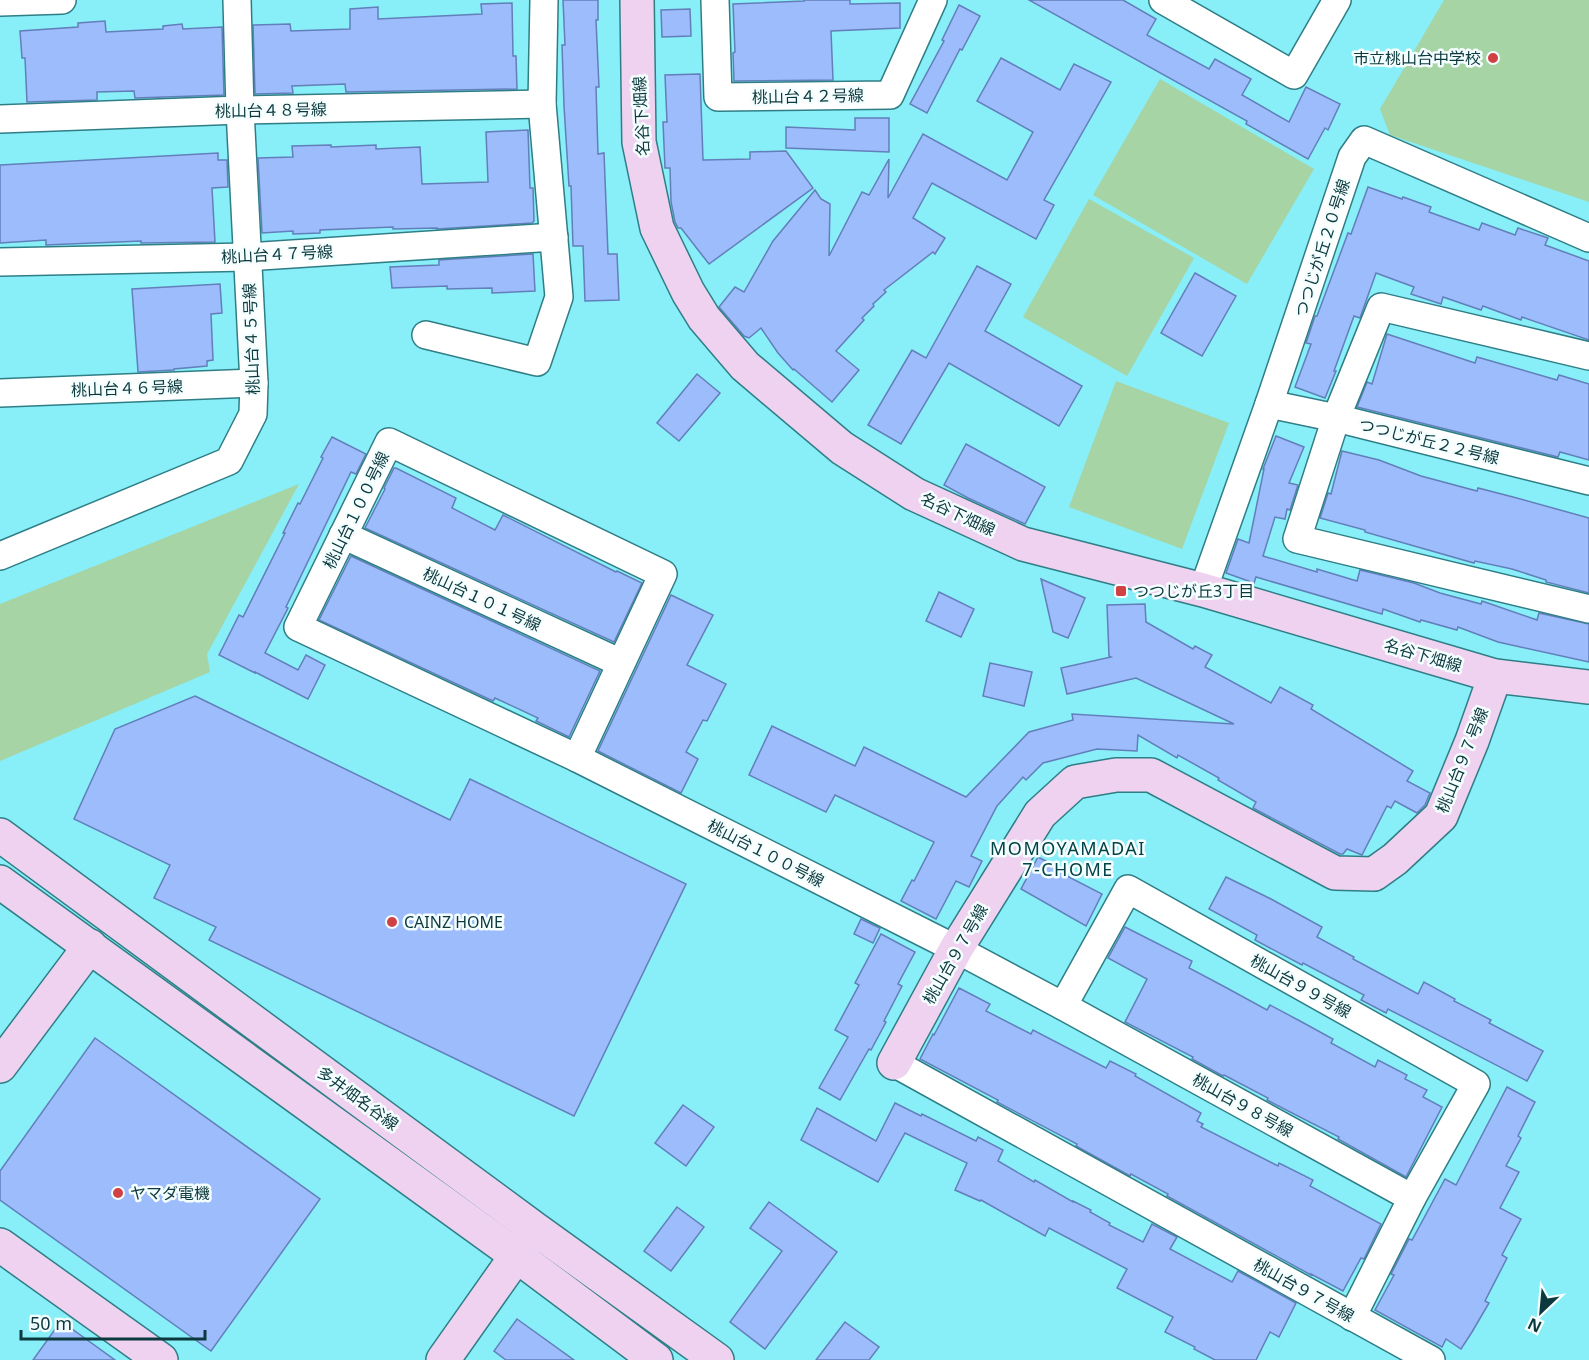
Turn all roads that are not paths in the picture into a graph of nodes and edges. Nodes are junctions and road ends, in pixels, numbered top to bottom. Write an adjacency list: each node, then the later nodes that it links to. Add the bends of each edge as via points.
1 (62, 0): 9 (street)
2 (237, 0): 12 (street, 桃山台４５号線)
3 (544, 0): 11 (street)
4 (638, 0): 27 (street, 名谷下畑線, via 639,142 657,228 688,292 745,366 842,448 914,494 1023,544)
5 (716, 0): 6 (street, 桃山台４２号線, via 718,97 890,95)
6 (933, 0)
7 (1163, 0): 10 (street)
8 (1337, 0): 10 (street, via 1294,75)
9 (0, 2)
10 (1198, 9)
11 (542, 104): 12 (street, 桃山台４８号線); 14 (street)
12 (240, 110): 13 (street, 桃山台４８号線); 16 (street, 桃山台４５号線)
13 (0, 120)
14 (554, 237): 16 (street, 桃山台４７号線); 18 (street, via 559,297 537,362)
15 (1589, 238): 22 (street, つつじが丘２０号線, via 1364,140 1352,157)
16 (247, 257): 17 (street, 桃山台４７号線); 20 (street, 桃山台４５号線)
17 (0, 262)
18 (426, 334)
19 (1589, 356): 23 (street, via 1381,307)
20 (254, 383): 21 (street, 桃山台４６号線); 26 (street, 桃山台４５号線, via 253,414 229,460)
21 (0, 393)
22 (1269, 404): 23 (street, つつじが丘２２号線); 27 (street, つつじが丘２０号線)
23 (1336, 418): 24 (street, つつじが丘２２号線); 28 (street, via 1297,539)
24 (1589, 481)
25 (343, 535): 29 (street, 桃山台１０１号線); 29 (street, 桃山台１００号線, via 389,442 663,574); 32 (street, 桃山台１００号線, via 298,627)
26 (0, 556)
27 (1203, 590): 30 (street, 名谷下畑線)
28 (1589, 609)
29 (621, 663): 32 (street, 桃山台１００号線)
30 (1495, 676): 31 (street, 名谷下畑線); 36 (street, 桃山台９７号線, via 1441,816 1374,874 1335,873 1151,775 1116,775 1075,782 1040,814)
31 (1589, 687)
32 (577, 758): 36 (street, 桃山台１００号線)
33 (0, 835): 41 (street, 多井畑名谷線)
34 (0, 882): 35 (street)
35 (90, 946): 39 (street); 43 (street)
36 (956, 949): 37 (street, 桃山台９８号線); 38 (street, 桃山台９７号線)
37 (1063, 1006): 40 (street, 桃山台９８号線); 40 (street, 桃山台９９号線, via 1128,889 1476,1084)
38 (894, 1063): 44 (street, 桃山台９７号線)
39 (0, 1066)
40 (1412, 1198): 44 (street)
41 (535, 1229): 43 (street); 48 (street, 多井畑名谷線)
42 (0, 1245): 45 (street)
43 (517, 1256): 46 (street); 47 (street)
44 (1352, 1317): 49 (street, 桃山台９７号線)
45 (161, 1360)
46 (443, 1360)
47 (656, 1360)
48 (717, 1360)
49 (1431, 1360)

